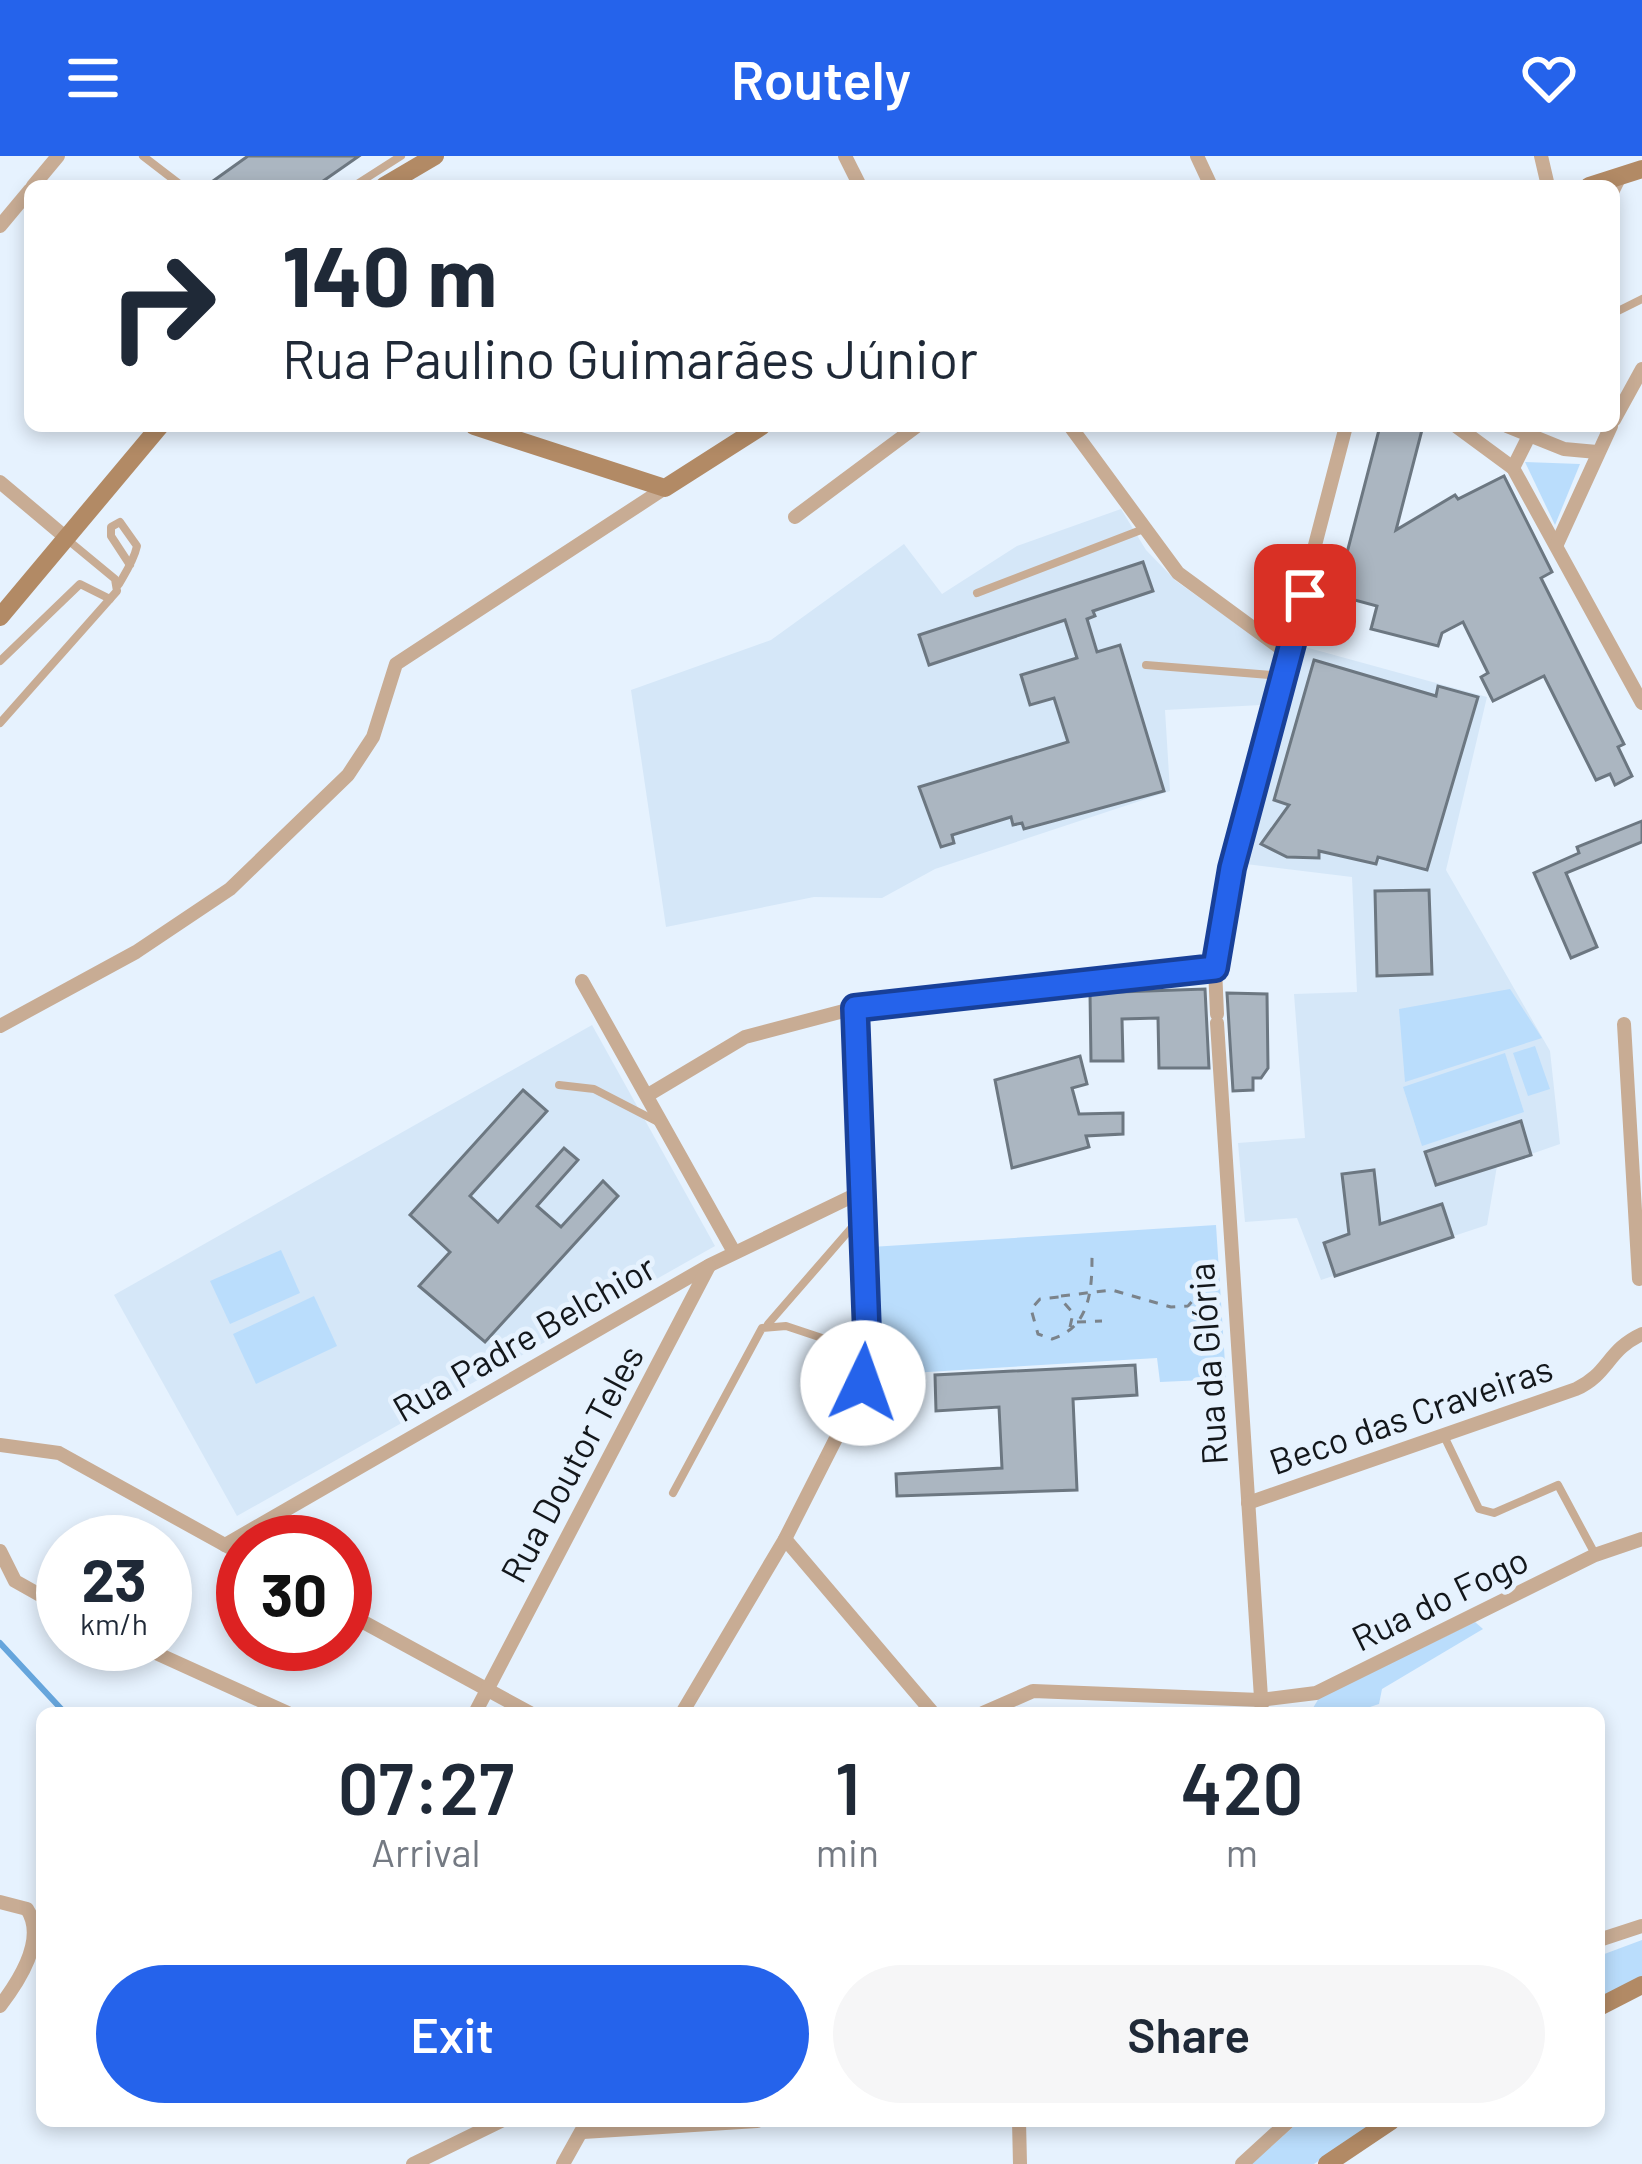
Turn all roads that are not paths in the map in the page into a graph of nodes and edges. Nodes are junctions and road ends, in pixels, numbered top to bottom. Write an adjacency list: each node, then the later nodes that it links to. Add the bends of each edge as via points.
1 (58, 156): 5 (street)
2 (143, 156): 6 (lane)
3 (400, 156): 7 (lane)
4 (435, 156): 8 (main road)
5 (38, 180)
6 (174, 180)
7 (363, 180)
8 (395, 180)
9 (24, 198): 10 (street)
10 (0, 226)
11 (1642, 368): 12 (street)
12 (1620, 408)
13 (155, 432): 29 (main road)
14 (492, 432): 26 (main road)
15 (753, 432): 26 (main road)
16 (909, 432): 27 (street)
17 (1074, 432): 28 (street)
18 (1345, 432): 36 (street, Rua da Glória)
19 (1464, 432): 24 (street)
20 (1518, 432): 22 (street)
21 (1607, 432): 23 (street)
22 (1528, 437): 23 (street); 24 (street)
23 (1597, 452): 30 (street)
24 (1513, 468): 30 (street)
25 (0, 482): 29 (street)
26 (665, 488): 46 (street, via 397,664 373,737 348,775 230,889 136,952)
27 (795, 517)
28 (1142, 530): 33 (lane); 36 (street, via 1178,573)
29 (64, 536): 32 (lane); 35 (main road)
30 (1557, 544): 40 (street)
31 (130, 565): 31 (lane, via 136,541 120,522 111,536); 32 (lane)
32 (119, 584): 34 (lane)
33 (977, 593)
34 (110, 599): 37 (lane, via 80,584); 41 (lane)
35 (0, 617)
36 (1290, 656): 39 (street, Rua da Glória)
37 (0, 661)
38 (1146, 665): 39 (lane)
39 (1284, 676): 42 (street, Rua da Glória, via 1232,868)
40 (1642, 703)
41 (1, 720)
42 (1215, 968): 44 (street); 62 (street, Rua da Glória)
43 (582, 981): 48 (street)
44 (855, 1008): 48 (street, via 745,1037); 51 (street)
45 (1624, 1024): 50 (street)
46 (0, 1026)
47 (559, 1085): 49 (lane, via 594,1089)
48 (648, 1095): 49 (street)
49 (665, 1126): 53 (street)
50 (1636, 1151): 55 (street)
51 (859, 1193): 52 (street); 53 (street, Rua Padre Belchior)
52 (860, 1218): 56 (lane); 58 (street)
53 (734, 1252): 54 (street, Rua Padre Belchior)
54 (710, 1265): 63 (street, Rua Padre Belchior); 72 (street, Rua Doutor Teles)
55 (1639, 1279)
56 (767, 1325): 58 (lane); 61 (lane)
57 (1642, 1334): 59 (street, Beco das Craveiras, via 1613,1349 1596,1380)
58 (867, 1353): 64 (street, via 857,1397)
59 (1444, 1436): 62 (street, Beco das Craveiras); 68 (lane, via 1479,1510 1494,1513 1558,1485)
60 (0, 1446): 66 (street, via 59,1453)
61 (673, 1493)
62 (1248, 1503): 74 (street, Rua da Glória)
63 (277, 1515)
64 (784, 1539): 78 (street); 79 (street)
65 (1642, 1539): 68 (street, Rua do Fogo)
66 (216, 1540)
67 (0, 1551): 69 (street, via 15,1581)
68 (1595, 1556): 73 (street, Rua do Fogo)
69 (36, 1593)
70 (372, 1627): 72 (street)
71 (192, 1669): 75 (street)
72 (487, 1690): 76 (street, Rua Doutor Teles); 77 (street)
73 (1316, 1693): 74 (street, Rua do Fogo); 81 (street)
74 (1261, 1706): 80 (street, Rua do Fogo, via 1070,1690 1033,1691)
75 (275, 1707)
76 (478, 1707)
77 (519, 1707)
78 (686, 1707)
79 (928, 1707)
80 (997, 1707)
81 (1306, 1707)
82 (0, 1902): 87 (street, via 27,1910 35,1929)
83 (1642, 1926): 84 (street)
84 (1605, 1938)
85 (1642, 1985): 86 (main road)
86 (1605, 2004)
87 (0, 2006)
88 (490, 2127): 93 (street)
89 (585, 2127): 94 (street)
90 (1019, 2127): 95 (street)
91 (1280, 2127): 96 (street)
92 (1382, 2127): 97 (main road)
93 (413, 2164)
94 (563, 2164)
95 (1020, 2164)
96 (1243, 2164)
97 (1327, 2164)

